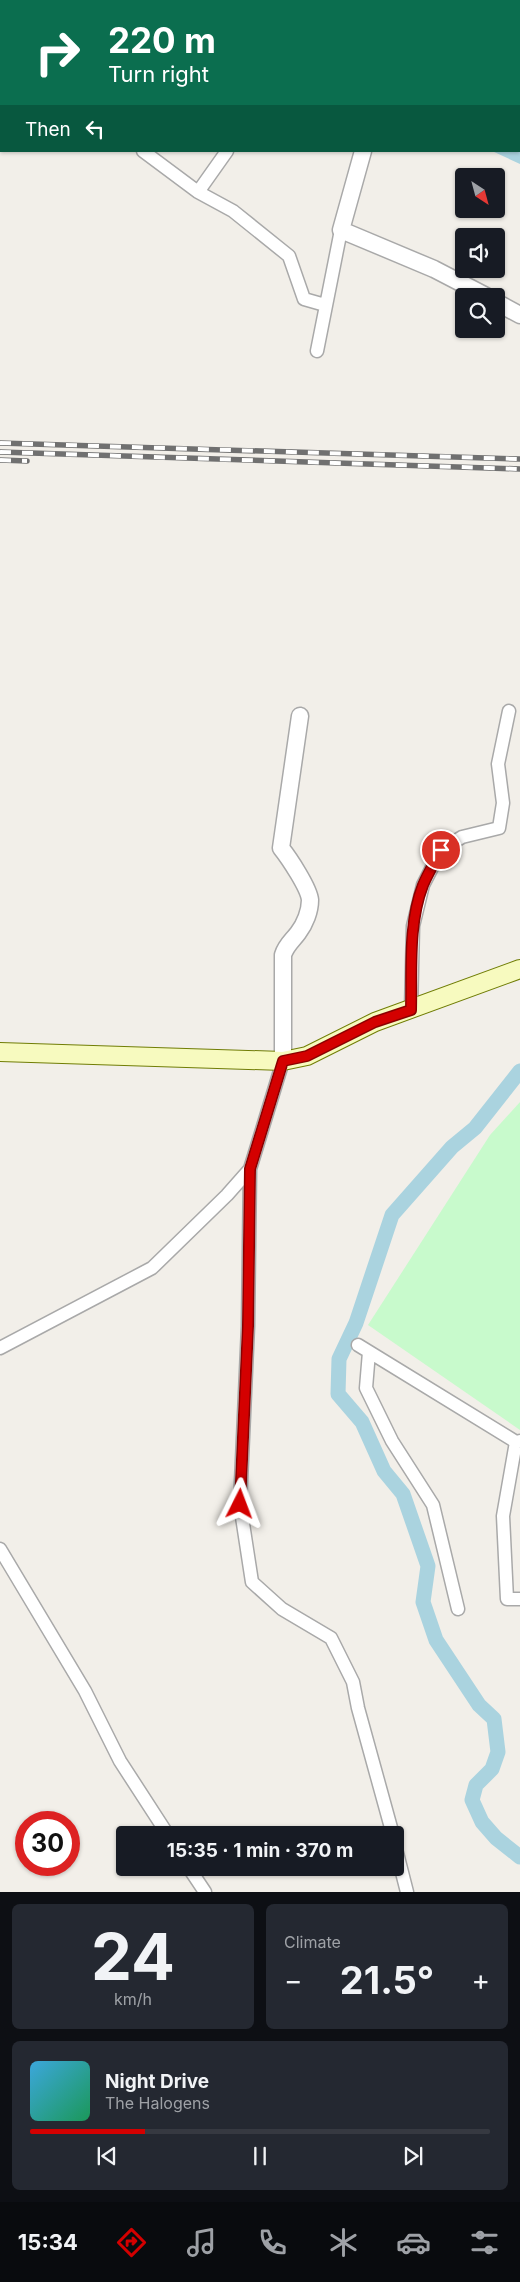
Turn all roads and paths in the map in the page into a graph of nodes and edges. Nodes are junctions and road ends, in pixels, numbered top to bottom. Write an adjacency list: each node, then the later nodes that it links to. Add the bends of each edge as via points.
1 (144, 152): 4 (street)
2 (226, 152): 4 (street)
3 (362, 152): 5 (street)
4 (198, 192): 7 (street, via 233,211 289,256 304,299)
5 (342, 230): 6 (street); 7 (street)
6 (471, 288)
7 (325, 305): 10 (street)
8 (505, 307): 9 (street)
9 (520, 315)
10 (317, 351)
11 (509, 711): 14 (street, via 498,764 503,803 499,828 462,837 441,850 423,885 413,926)
12 (300, 716): 16 (street, via 281,848 292,861 310,898 307,917 283,955)
13 (520, 969): 14 (main road)
14 (411, 1010): 16 (main road, via 375,1022 307,1056)
15 (0, 1052): 16 (main road)
16 (283, 1061): 17 (street)
17 (250, 1169): 18 (street, via 227,1196 152,1268); 24 (street, via 248,1326 240,1504 252,1582 282,1609 332,1638 353,1682)
18 (0, 1348)
19 (518, 1441): 21 (street, via 503,1516 508,1599); 22 (street, via 364,1349 366,1388 392,1441 433,1505)
20 (0, 1548): 23 (street, via 85,1691 120,1760)
21 (520, 1599)
22 (458, 1609)
23 (162, 1826)
24 (391, 1826)
25 (194, 1876): 27 (street)
26 (402, 1876): 28 (street)
27 (205, 1892)
28 (406, 1892)

